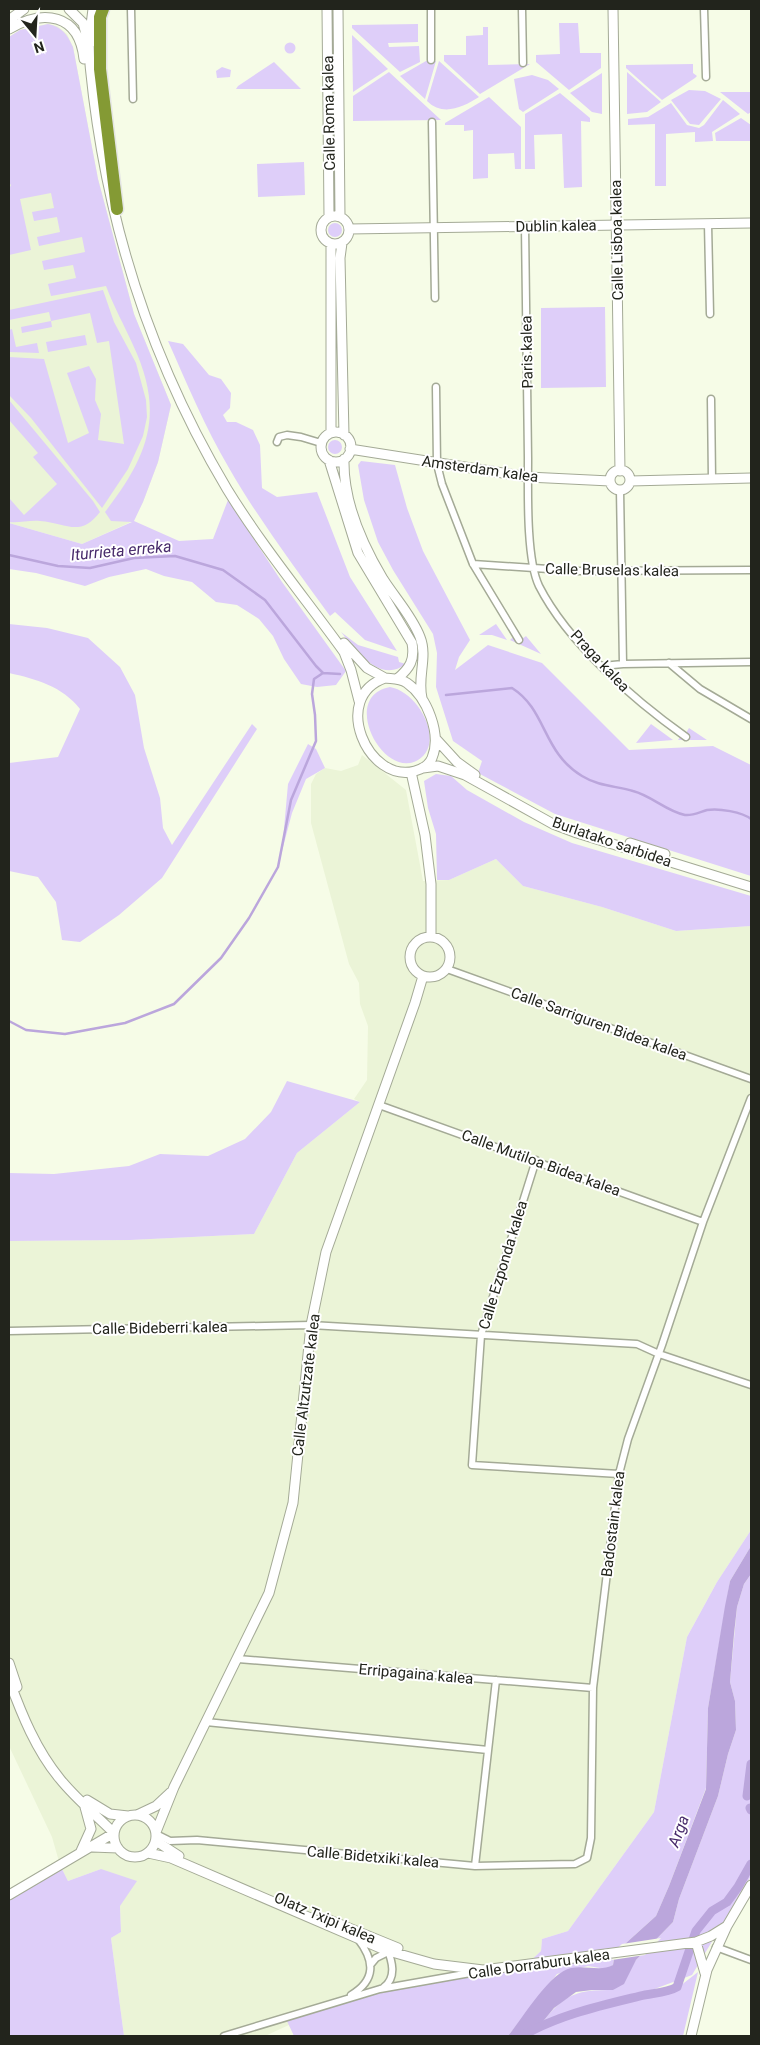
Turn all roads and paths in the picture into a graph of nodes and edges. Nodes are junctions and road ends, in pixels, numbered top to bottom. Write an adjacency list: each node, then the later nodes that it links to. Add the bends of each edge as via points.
1 (24, 9): 12 (main road)
2 (70, 9): 19 (main road, via 83,23 88,41 100,152)
3 (93, 9): 19 (main road, via 91,25 98,99)
4 (103, 9): 19 (highway, via 100,17 100,69)
5 (131, 9): 17 (street)
6 (327, 9): 20 (main road, Calle Roma kalea)
7 (338, 9): 21 (main road, Calle Roma kalea)
8 (431, 9): 14 (street)
9 (522, 9): 15 (street)
10 (614, 9): 24 (main road, Calle Lisboa kalea)
11 (704, 9): 16 (street)
12 (9, 20)
13 (9, 28): 19 (main road, via 42,16 70,26 77,35 83,52 104,193)
14 (431, 60)
15 (523, 63)
16 (706, 77)
17 (133, 99)
18 (432, 122): 26 (street)
19 (115, 210): 58 (main road, via 156,333 182,395 225,475 260,531 350,651 367,668); 61 (main road, via 133,282 151,335 183,409 256,533 344,652)
20 (329, 217): 21 (main road); 29 (main road, via 321,231)
21 (340, 217): 27 (main road)
22 (751, 223): 23 (main road, Dublin kalea)
23 (708, 224): 24 (main road, Dublin kalea); 31 (street)
24 (617, 225): 25 (main road, Dublin kalea); 42 (main road, Calle Lisboa kalea)
25 (525, 226): 26 (main road, Dublin kalea); 43 (street, Paris kalea)
26 (434, 228): 27 (main road, Dublin kalea); 30 (street)
27 (349, 229): 28 (main road, via 349,235)
28 (342, 243): 29 (main road); 35 (main road)
29 (331, 244): 34 (main road)
30 (435, 298)
31 (710, 314)
32 (436, 387): 41 (street)
33 (711, 399): 45 (street)
34 (331, 433): 35 (main road); 37 (main road)
35 (344, 435): 38 (main road)
36 (277, 442): 37 (street, via 279,437 287,435)
37 (321, 443): 40 (main road, via 324,456)
38 (350, 449): 39 (main road); 41 (main road, Amsterdam kalea)
39 (344, 459): 40 (main road, via 337,462); 60 (main road, via 350,498 363,539 384,580 422,640 424,653 419,680)
40 (329, 460): 59 (main road, via 358,553 412,643 411,665)
41 (437, 464): 43 (main road, Amsterdam kalea); 49 (street)
42 (620, 470): 46 (main road); 47 (main road)
43 (528, 477): 46 (main road, Amsterdam kalea); 50 (street, Paris kalea)
44 (751, 478): 45 (main road)
45 (712, 479): 47 (main road)
46 (610, 481): 48 (main road, via 614,488)
47 (630, 481): 48 (main road)
48 (620, 490): 52 (street)
49 (473, 564): 50 (street, Calle Bruselas kalea); 53 (street)
50 (532, 569): 52 (street, Calle Bruselas kalea); 57 (street, Praga kalea, via 557,613)
51 (751, 570): 52 (street, Calle Bruselas kalea)
52 (621, 572): 56 (street)
53 (519, 640)
54 (751, 662): 55 (street)
55 (669, 663): 56 (street); 62 (street, via 700,689)
56 (623, 664): 57 (street)
57 (602, 666): 63 (street, Praga kalea, via 642,704)
58 (385, 678): 59 (main road); 61 (main road, via 373,682)
59 (397, 679): 60 (main road, via 406,682)
60 (422, 700): 64 (main road)
61 (359, 701): 66 (main road, via 358,729 364,744 387,767)
62 (751, 719)
63 (686, 737)
64 (436, 739): 65 (main road, via 431,760); 67 (main road, Burlatako sarbidea, via 456,762 471,773 556,821)
65 (423, 768): 66 (main road); 68 (main road, Burlatako sarbidea, via 438,766 465,775 545,820 577,833)
66 (411, 772): 69 (main road, via 430,874)
67 (751, 881)
68 (751, 887)
69 (430, 936): 70 (main road, via 443,940 450,951); 71 (main road, via 418,941 410,953 412,966)
70 (447, 969): 71 (main road, via 436,976); 72 (street, Calle Sarriguren Bidea kalea)
71 (423, 976): 74 (main road, Calle Altzutzate kalea)
72 (751, 1079)
73 (751, 1098): 76 (street, Badostain kalea)
74 (379, 1105): 75 (street, Calle Mutiloa Bidea kalea); 77 (main road, Calle Altzutzate kalea, via 326,1252)
75 (536, 1160): 76 (street, Calle Mutiloa Bidea kalea); 79 (street, Calle Ezponda kalea)
76 (703, 1222): 80 (street, Badostain kalea)
77 (311, 1325): 78 (street, Calle Bideberri kalea); 79 (street, Calle Bideberri kalea); 83 (main road, Calle Altzutzate kalea, via 292,1503 269,1593)
78 (9, 1331)
79 (481, 1335): 80 (street, Calle Bideberri kalea, via 637,1344); 82 (street, Calle Ezponda kalea, via 472,1464)
80 (659, 1354): 81 (street, Calle Bideberri kalea); 82 (street, Badostain kalea)
81 (751, 1384)
82 (618, 1474): 87 (street, Badostain kalea)
83 (238, 1659): 86 (street, Erripagaina kalea); 88 (main road, Calle Altzutzate kalea)
84 (9, 1663): 92 (main road, via 36,1734 72,1786 98,1809)
85 (9, 1680): 91 (main road, via 46,1762)
86 (496, 1680): 87 (street, Erripagaina kalea); 89 (street)
87 (593, 1688): 98 (street, Badostain kalea, via 591,1838 587,1858 575,1864)
88 (206, 1722): 89 (street); 90 (main road, Calle Altzutzate kalea)
89 (488, 1750): 98 (street)
90 (174, 1788): 92 (main road, via 156,1806); 94 (main road, Calle Altzutzate kalea)
91 (84, 1804): 93 (main road); 96 (main road, via 91,1829)
92 (132, 1816): 93 (main road, via 119,1823); 94 (main road, via 150,1821)
93 (114, 1833): 95 (main road); 96 (main road)
94 (156, 1836): 97 (main road); 98 (street, Calle Bidetxiki kalea, via 170,1841 197,1840); 104 (main road, Olatz Txipi kalea, via 173,1854)
95 (118, 1848): 96 (main road, via 108,1846); 97 (main road, via 127,1856)
96 (83, 1851): 100 (main road)
97 (148, 1853): 102 (main road, Olatz Txipi kalea, via 171,1858)
98 (475, 1866)
99 (751, 1885): 101 (main road)
100 (9, 1895)
101 (727, 1926): 103 (main road, Calle Dorraburu kalea); 105 (main road)
102 (358, 1939): 104 (main road, Olatz Txipi kalea); 107 (street)
103 (696, 1942): 105 (main road, Calle Dorraburu kalea); 108 (main road, Calle Dorraburu kalea); 110 (main road)
104 (387, 1947): 107 (street); 108 (main road, Olatz Txipi kalea, via 456,1963); 109 (main road, Olatz Txipi kalea, via 434,1964); 112 (street, via 392,1959 392,1976)
105 (716, 1947): 106 (street); 110 (main road)
106 (751, 1960)
107 (371, 1964): 111 (street)
108 (503, 1967): 109 (main road, Calle Dorraburu kalea)
109 (483, 1970): 112 (street, Calle Dorraburu kalea)
110 (706, 1973): 115 (main road)
111 (370, 1977): 112 (street, via 372,1983); 113 (street, Calle Dorraburu kalea, via 361,1988)
112 (381, 1988): 113 (street, Calle Dorraburu kalea)
113 (341, 2001): 114 (street, Calle Dorraburu kalea)
114 (224, 2036)
115 (691, 2036)

